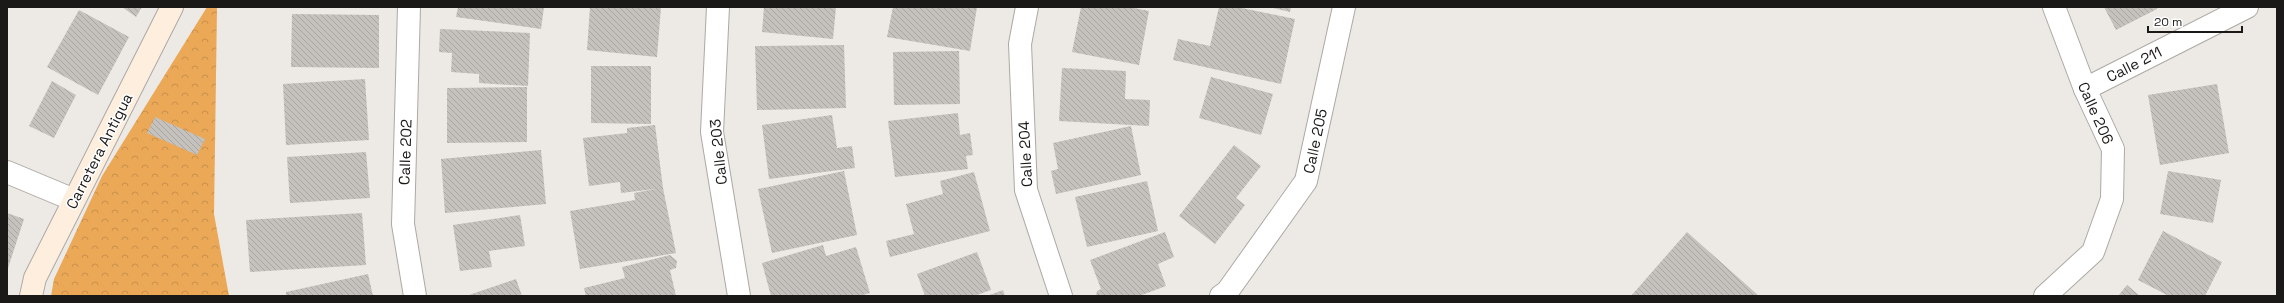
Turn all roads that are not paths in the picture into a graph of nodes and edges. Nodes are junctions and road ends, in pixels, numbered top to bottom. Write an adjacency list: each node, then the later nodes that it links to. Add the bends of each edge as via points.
1 (172, 7): 10 (street, Carretera Antigua)
2 (409, 7): 12 (street, Calle 202, via 403,224)
3 (718, 7): 13 (street, Calle 203, via 712,132)
4 (1027, 7): 14 (street, Calle 204, via 1020,44 1026,190)
5 (1344, 7): 15 (street, Calle 205, via 1306,181 1227,292)
6 (2054, 7): 8 (street, Calle 206)
7 (2247, 7): 8 (street, Calle 211)
8 (2085, 89): 16 (street, Calle 206, via 2113,149 2112,199 2093,252)
9 (7, 172): 10 (street)
10 (74, 200): 11 (street, Carretera Antigua, via 34,278)
11 (31, 296)
12 (415, 296)
13 (739, 296)
14 (1061, 296)
15 (1221, 296)
16 (2045, 296)

